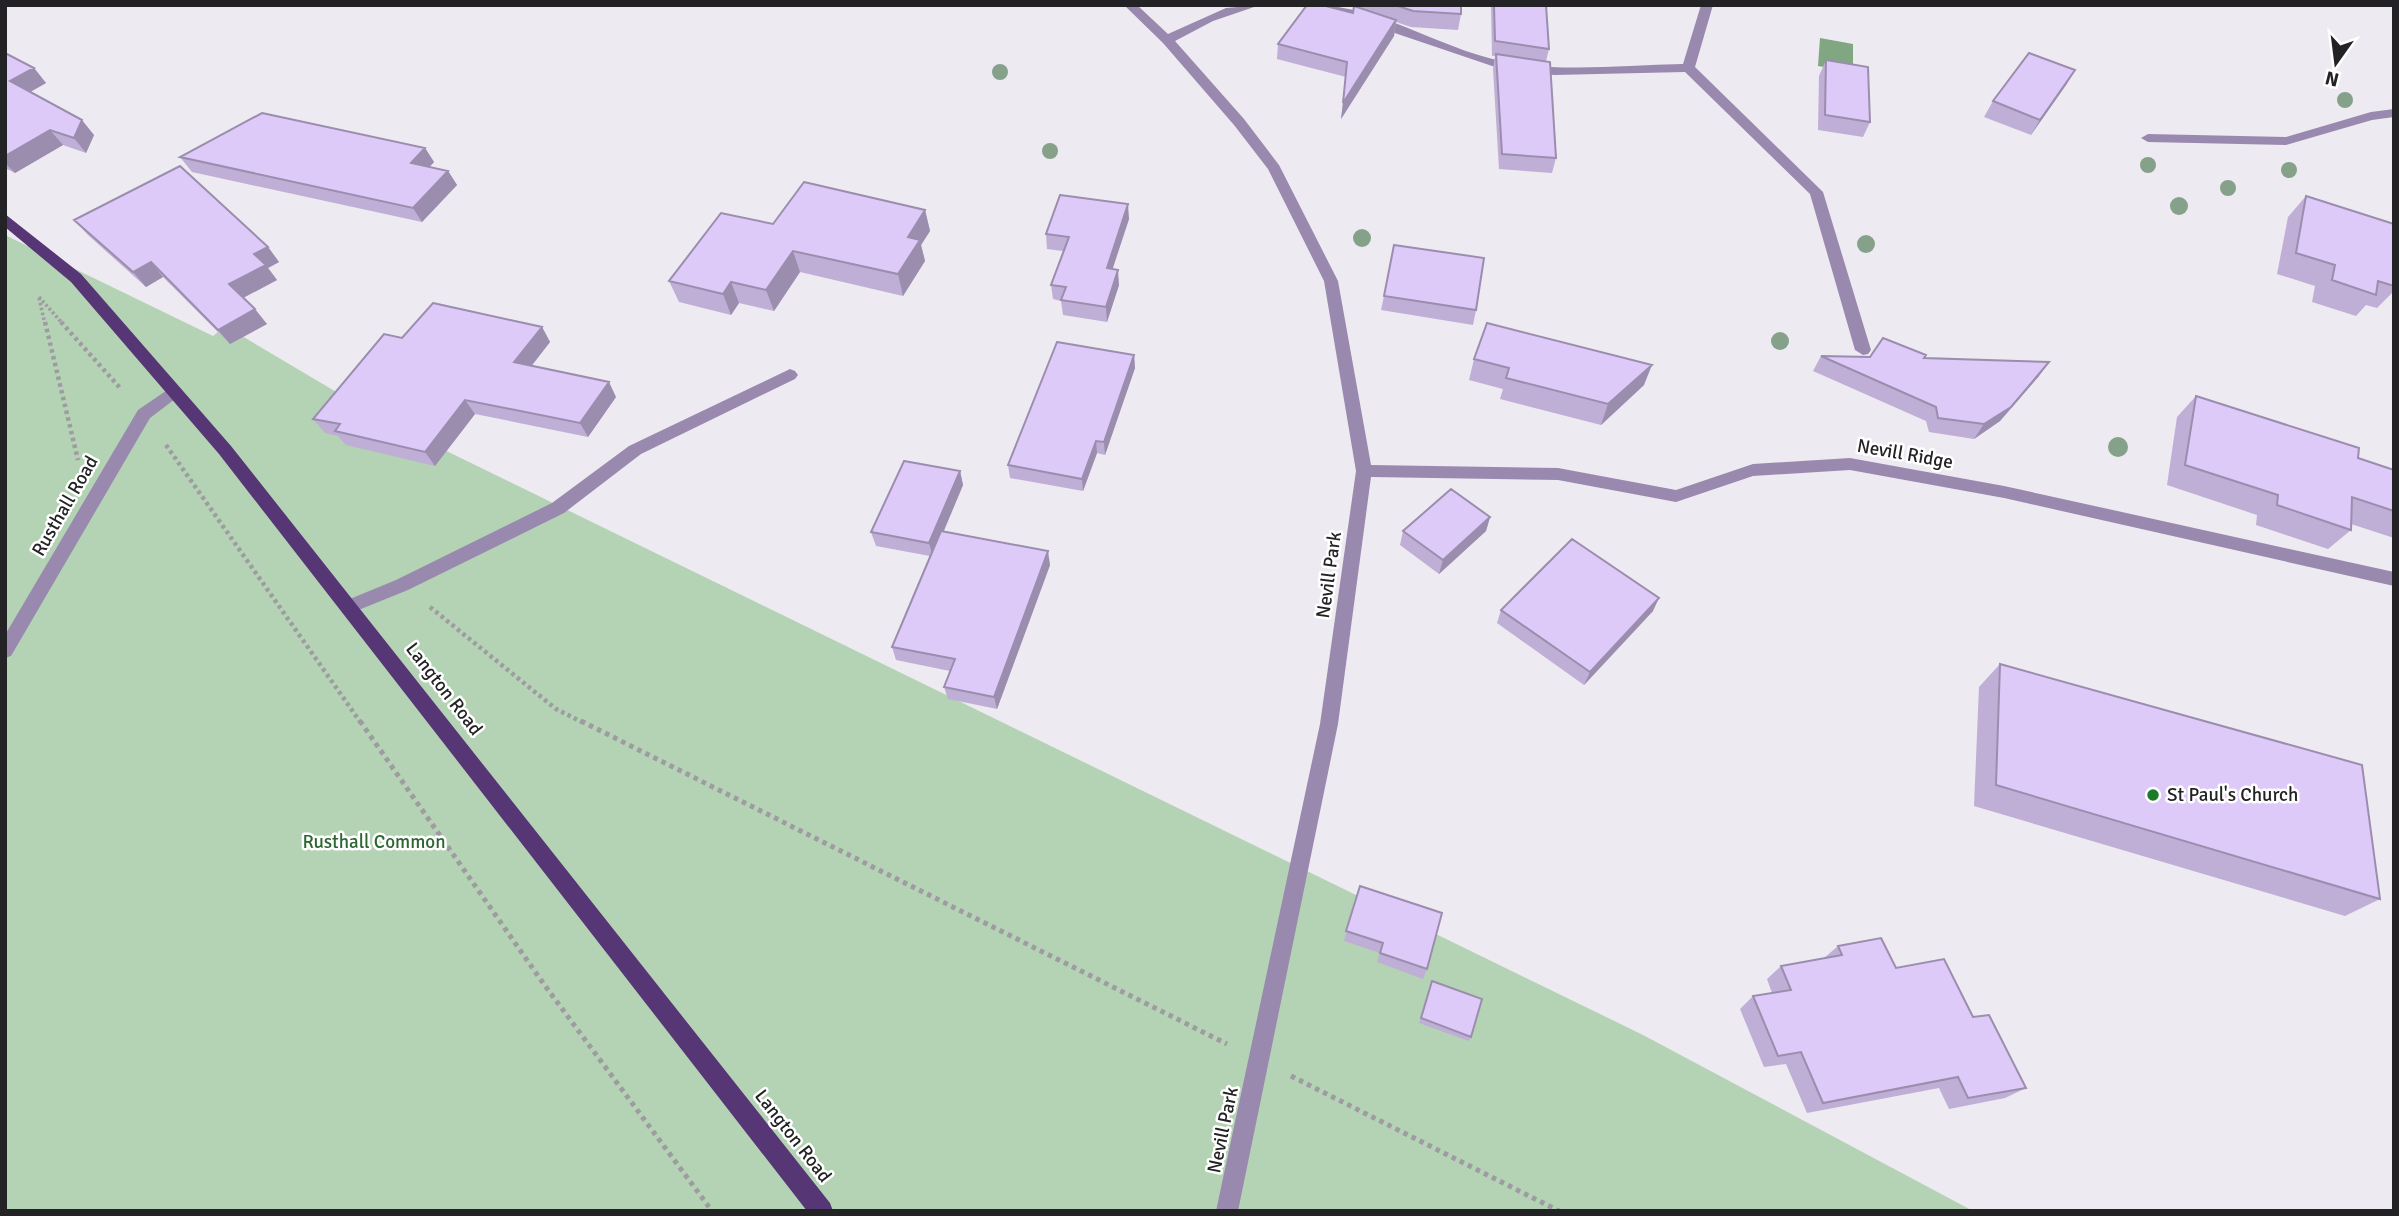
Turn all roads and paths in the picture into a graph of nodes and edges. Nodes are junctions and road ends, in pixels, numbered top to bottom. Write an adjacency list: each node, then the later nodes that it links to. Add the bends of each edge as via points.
1 (1130, 5): 5 (street, Nevill Park)
2 (1254, 5): 5 (street, via 1204,19)
3 (1318, 5): 6 (street, via 1507,65 1573,71)
4 (1707, 5): 6 (street)
5 (1167, 40): 16 (street, Nevill Park, via 1274,168 1331,281)
6 (1688, 68): 12 (street, via 1816,192)
7 (2394, 113): 8 (street, via 2286,141)
8 (2148, 138)
9 (5, 219): 10 (main road, Langton Road)
10 (76, 278): 11 (path); 14 (main road, Langton Road)
11 (39, 297): 15 (path); 17 (path, via 83,483)
12 (1863, 349)
13 (790, 375): 19 (street, via 635,450 558,508)
14 (173, 393): 15 (street, Rusthall Road); 20 (main road, Langton Road)
15 (144, 414): 17 (street, Rusthall Road); 23 (path, via 543,983)
16 (1364, 471): 18 (street, Nevill Ridge, via 1558,474 1676,496 1753,470 1850,464 2004,492); 22 (street, Nevill Park, via 1329,724)
17 (97, 491): 21 (street, Rusthall Road)
18 (2394, 579)
19 (402, 585): 20 (street); 22 (path, via 556,709)
20 (351, 606): 24 (main road, Langton Road)
21 (5, 651)
22 (1259, 1060): 25 (street, Nevill Park); 26 (path)
23 (712, 1211)
24 (822, 1211)
25 (1227, 1211)
26 (1559, 1211)

